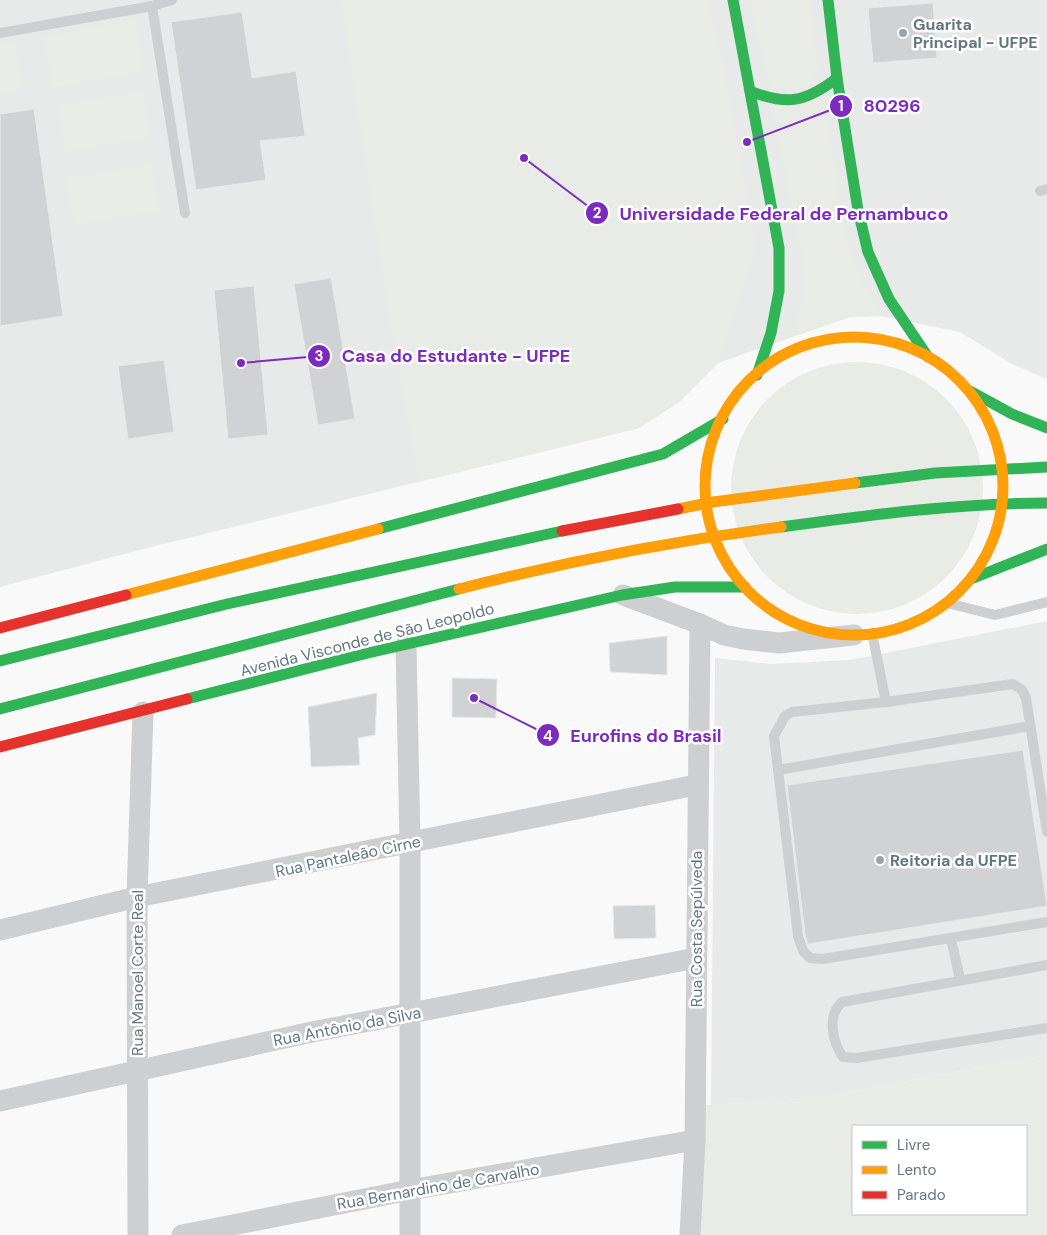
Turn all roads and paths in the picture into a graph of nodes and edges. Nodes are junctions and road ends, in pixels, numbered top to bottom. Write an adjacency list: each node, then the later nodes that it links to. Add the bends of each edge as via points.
1 (172, 0): 4 (lane)
2 (733, 0): 8 (main road)
3 (844, 3): 5 (main road)
4 (152, 6): 6 (lane); 9 (lane)
5 (829, 6): 7 (main road)
6 (0, 33)
7 (837, 78): 8 (main road, via 805,100 767,100); 10 (main road, via 868,252 889,298)
8 (750, 92): 11 (main road, via 779,248 779,291 771,333)
9 (185, 213)
10 (930, 361): 11 (main road, via 903,345 872,336 841,335 810,341 781,355); 12 (main road)
11 (757, 375): 13 (main road)
12 (966, 389): 14 (main road, via 1012,414); 18 (main road, via 982,410 993,433 1003,484 995,534)
13 (722, 419): 19 (main road, via 705,465 706,514 724,559); 24 (main road, via 663,454)
14 (1047, 428)
15 (1047, 467): 27 (main road, via 935,473 713,502 496,544 227,604)
16 (1047, 503): 29 (main road, Avenida Visconde de São Leopoldo, via 1002,503 891,512 718,535 530,571)
17 (1047, 549): 18 (main road)
18 (971, 580): 22 (main road)
19 (745, 587): 20 (main road, Avenida Visconde de São Leopoldo, via 675,586); 25 (main road, via 771,609 811,628)
20 (622, 595): 23 (street); 26 (main road, Avenida Visconde de São Leopoldo)
21 (1047, 602): 22 (lane, via 995,615)
22 (947, 603): 25 (main road, via 919,621 888,632)
23 (700, 624): 25 (street, via 724,635 779,643); 34 (street, Rua Costa Sepúlveda)
24 (0, 628)
25 (863, 634): 28 (lane)
26 (406, 645): 30 (main road, Avenida Visconde de São Leopoldo); 36 (street)
27 (0, 662)
28 (886, 702): 31 (lane, via 1013,684 1022,690 1026,698); 33 (lane, via 792,712 785,716 774,736)
29 (0, 709)
30 (143, 712): 32 (main road, Avenida Visconde de São Leopoldo); 37 (street, Rua Manoel Corte Real)
31 (1030, 726): 33 (lane); 35 (lane)
32 (0, 747)
33 (778, 770): 40 (lane, via 798,936 803,951 810,958 823,959)
34 (696, 785): 36 (street, Rua Pantaleão Cirne); 41 (street, Rua Costa Sepúlveda)
35 (1047, 832)
36 (410, 843): 37 (street, Rua Pantaleão Cirne); 44 (street)
37 (137, 897): 39 (street, Rua Pantaleão Cirne); 46 (street, Rua Manoel Corte Real)
38 (1047, 922): 40 (lane)
39 (0, 930)
40 (951, 939): 43 (lane)
41 (696, 958): 44 (street, Rua Antônio da Silva); 48 (street, Rua Costa Sepúlveda)
42 (1047, 965): 43 (lane)
43 (960, 979): 45 (lane, via 842,1002 834,1008 832,1020 838,1049 843,1057 856,1058)
44 (410, 1014): 46 (street, Rua Antônio da Silva); 49 (street)
45 (1047, 1028)
46 (136, 1070): 47 (street, Rua Antônio da Silva); 50 (street, Rua Manoel Corte Real)
47 (0, 1101)
48 (695, 1140): 49 (street, Rua Bernardino de Carvalho); 53 (street, Rua Costa Sepúlveda)
49 (410, 1190): 51 (street, Rua Bernardino de Carvalho); 52 (street)
50 (138, 1235)
51 (182, 1235)
52 (410, 1235)
53 (690, 1235)

